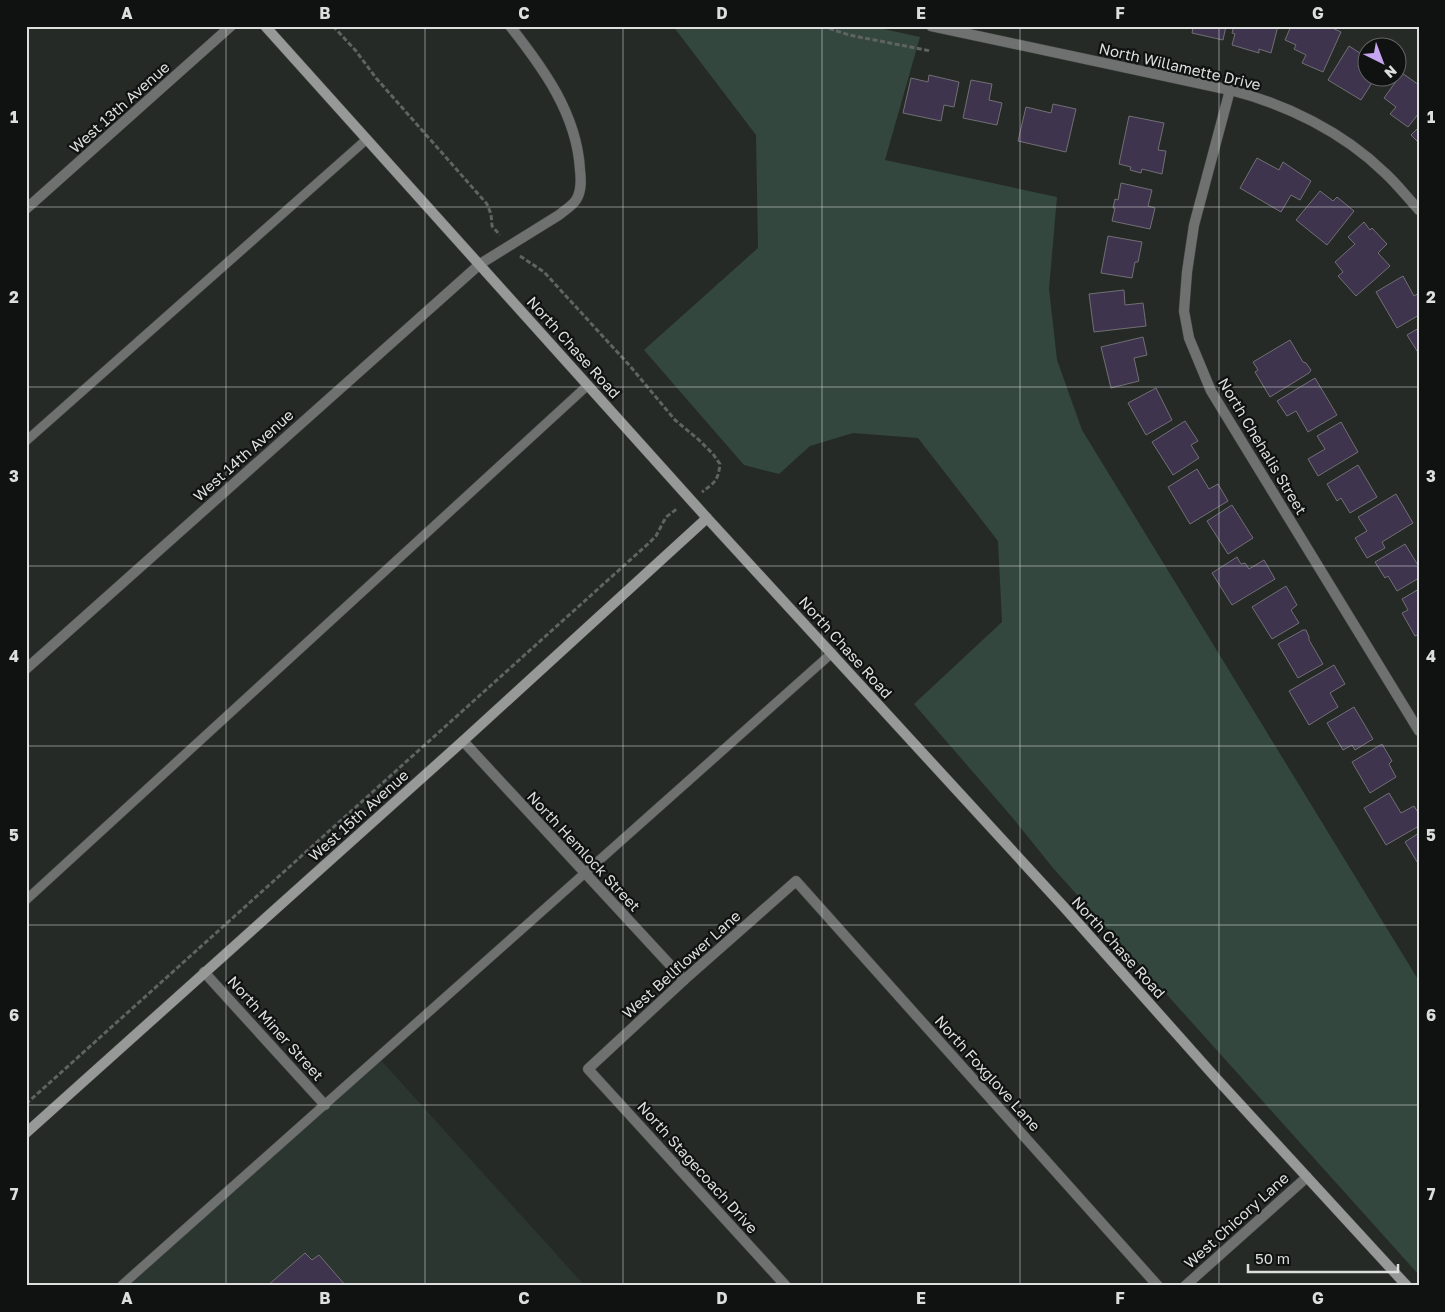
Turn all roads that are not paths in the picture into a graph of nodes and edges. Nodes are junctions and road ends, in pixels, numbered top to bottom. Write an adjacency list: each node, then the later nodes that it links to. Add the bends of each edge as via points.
1 (231, 26): 7 (street, West 13th Avenue)
2 (265, 26): 6 (street, North Chase Road)
3 (510, 26): 9 (street, West 14th Avenue, via 554,87 569,120 580,159 581,179 577,199 571,206)
4 (931, 26): 5 (street, North Willamette Drive)
5 (1230, 90): 8 (street, North Willamette Drive, via 1271,103 1343,139 1384,172); 15 (street, North Chehalis Street, via 1194,225 1184,311 1189,338 1211,391)
6 (367, 139): 9 (street, North Chase Road); 11 (lane)
7 (26, 209)
8 (1419, 210)
9 (480, 264): 10 (street, North Chase Road); 14 (street, West 14th Avenue)
10 (588, 385): 12 (street, North Chase Road); 19 (lane)
11 (26, 441)
12 (708, 518): 13 (street, North Chase Road); 16 (street, West 15th Avenue)
13 (832, 653): 17 (lane); 25 (street, North Chase Road)
14 (26, 669)
15 (1419, 731)
16 (463, 741): 17 (street, North Hemlock Street); 20 (street, West 15th Avenue)
17 (584, 874): 21 (street, North Hemlock Street); 23 (lane)
18 (796, 881): 21 (street, West Bellflower Lane); 28 (street, North Foxglove Lane)
19 (26, 900)
20 (204, 972): 23 (street, North Miner Street); 24 (street, West 15th Avenue)
21 (684, 980): 22 (street, West Bellflower Lane)
22 (588, 1069): 27 (street, North Stagecoach Drive)
23 (325, 1105): 26 (lane)
24 (26, 1133)
25 (1307, 1177): 29 (street, West Chicory Lane); 30 (street, North Chase Road)
26 (121, 1286)
27 (786, 1286)
28 (1158, 1286)
29 (1185, 1286)
30 (1407, 1286)

